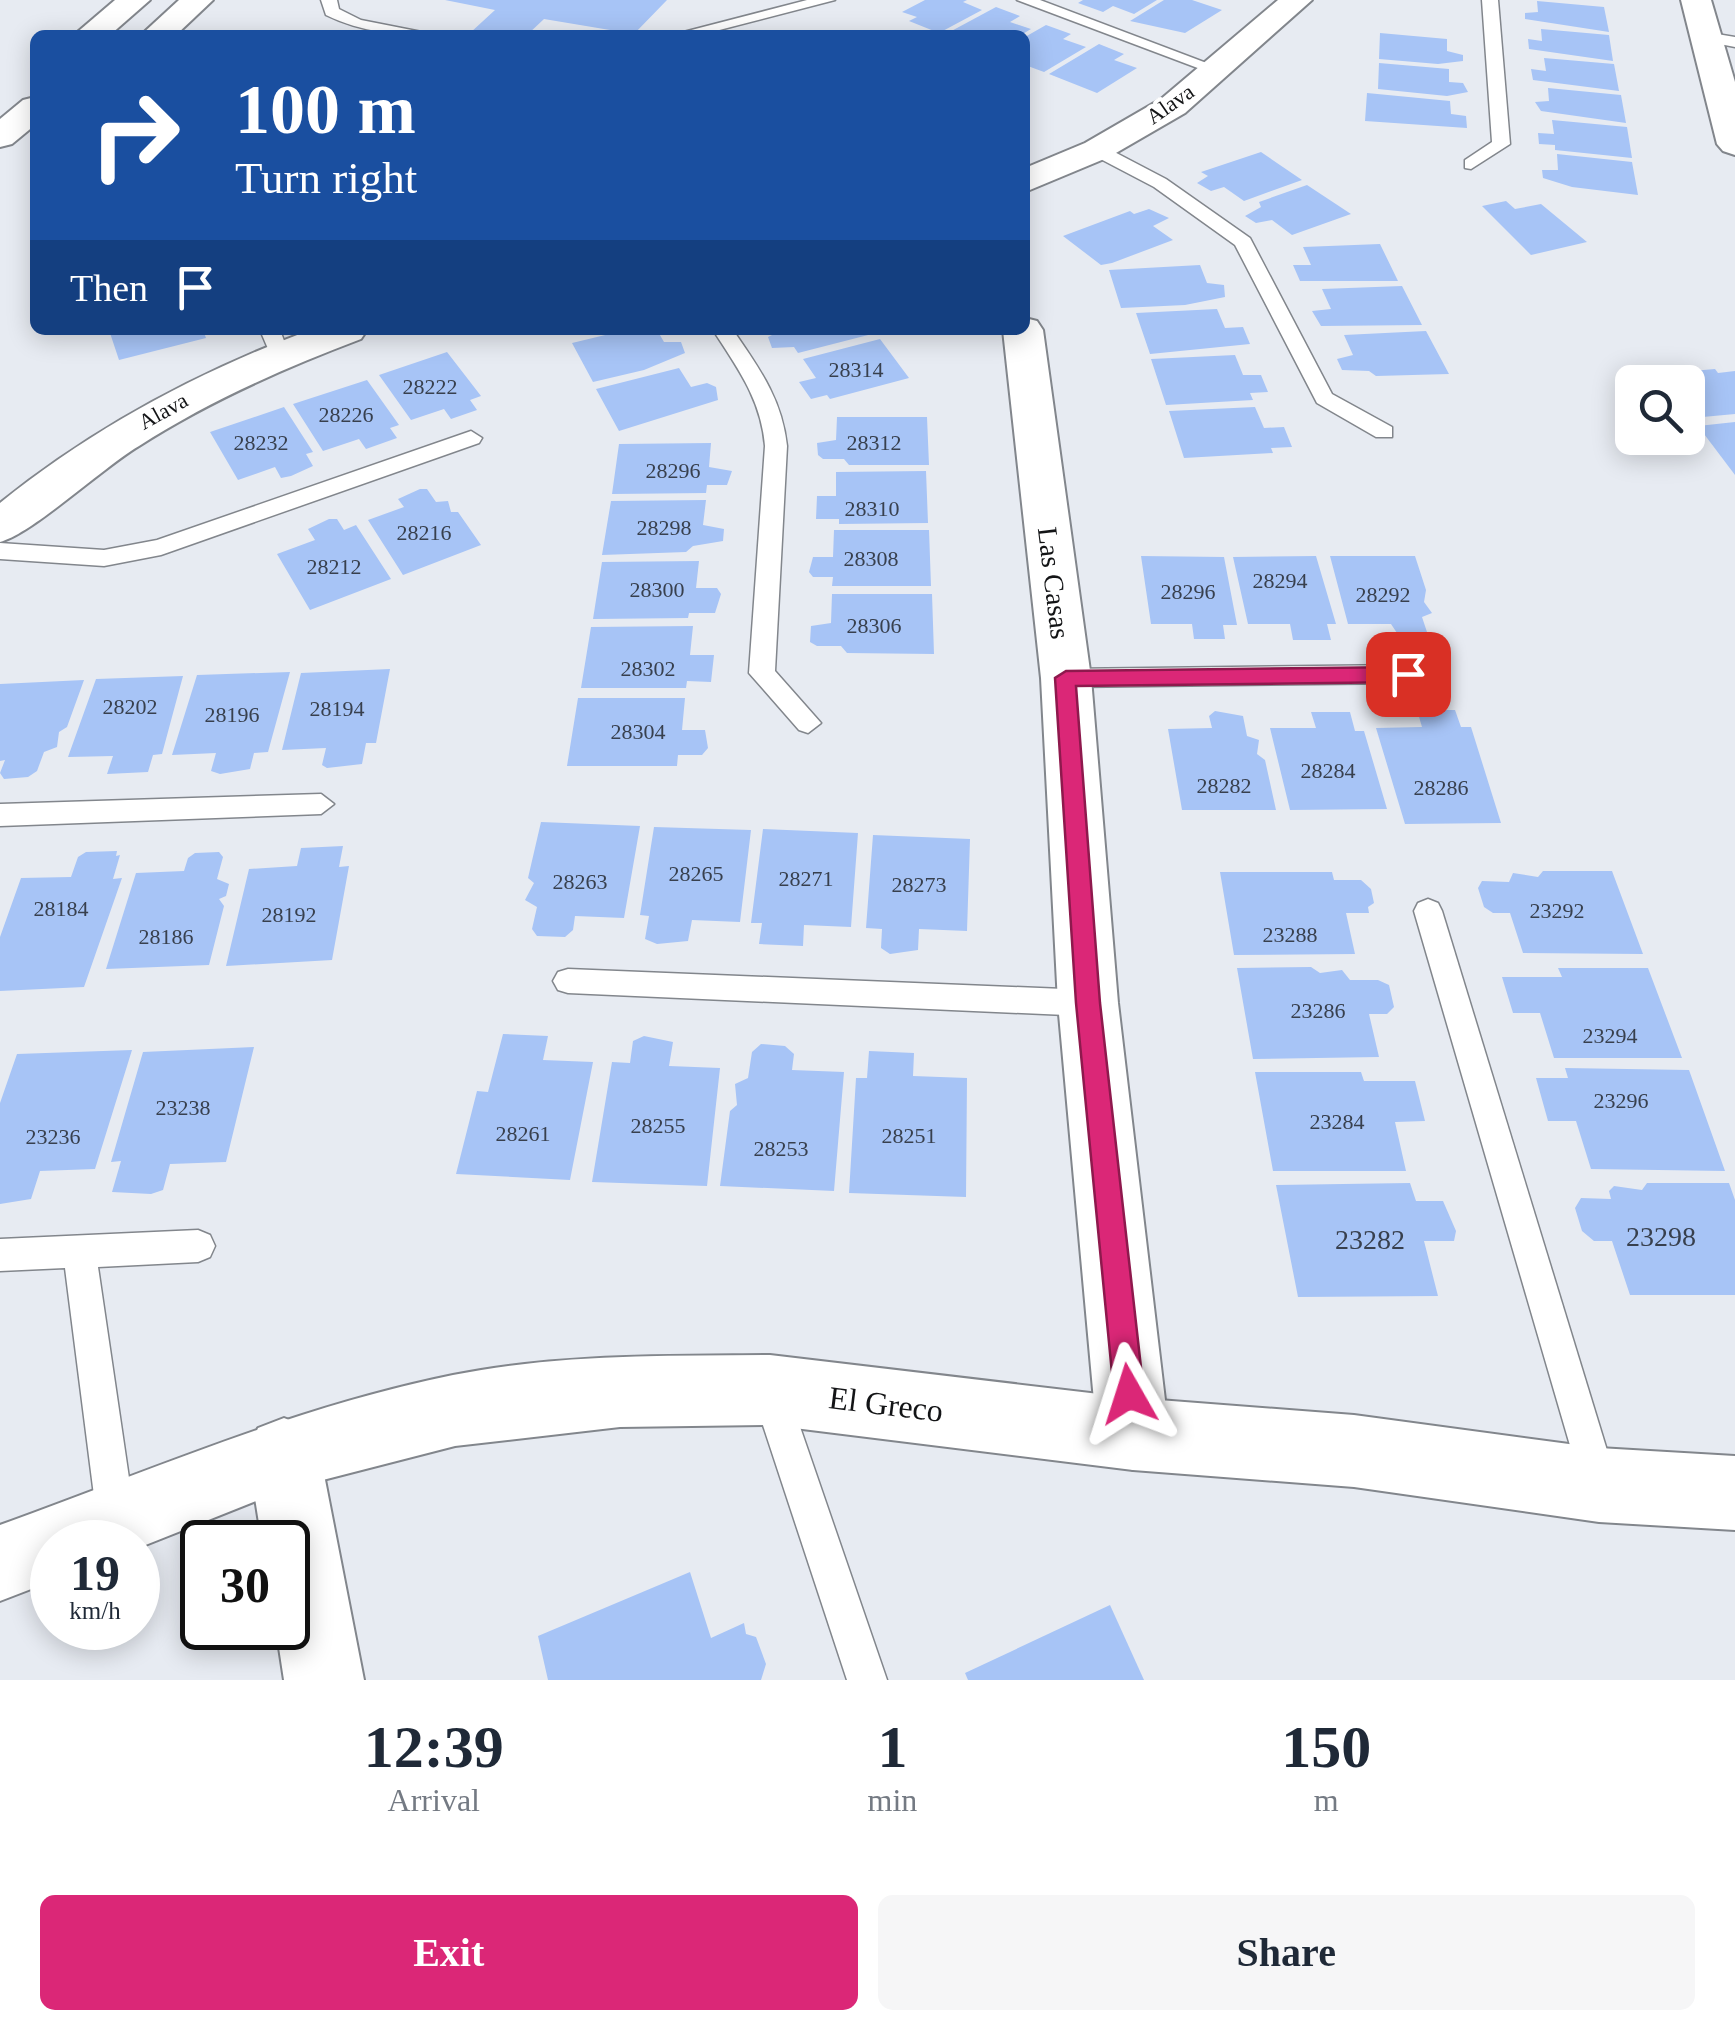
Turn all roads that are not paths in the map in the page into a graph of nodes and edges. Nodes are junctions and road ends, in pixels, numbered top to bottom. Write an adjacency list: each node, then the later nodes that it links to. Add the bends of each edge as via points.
1 (135, 0): 9 (street)
2 (198, 0): 10 (street)
3 (329, 0): 11 (lane, via 332,12 357,24)
4 (827, 0): 12 (lane)
5 (1025, 0): 14 (lane)
6 (1297, 0): 14 (street, Alava)
7 (1490, 0): 22 (lane, via 1501,144)
8 (1696, 0): 13 (street)
9 (96, 30)
10 (163, 30)
11 (396, 30)
12 (701, 30)
13 (1720, 40): 20 (street)
14 (1217, 70): 21 (street, Alava, via 1173,106)
15 (30, 84): 16 (street)
16 (0, 109)
17 (30, 112): 18 (street)
18 (0, 137)
19 (30, 141): 23 (street)
20 (1735, 144)
21 (1097, 150): 24 (street, Alava); 29 (lane, via 1160,183 1243,242 1324,398)
22 (1472, 164)
23 (0, 167)
24 (1030, 179)
25 (317, 335): 28 (street, Alava)
26 (726, 335): 35 (lane, via 773,415 762,673)
27 (1024, 335): 34 (street, Las Casas)
28 (275, 342): 31 (street, Alava, via 130,428)
29 (1384, 432)
30 (471, 438): 32 (lane, via 161,547 104,558)
31 (0, 527)
32 (0, 552)
33 (1408, 674): 34 (lane)
34 (1066, 678): 40 (street, Las Casas)
35 (808, 723)
36 (320, 804): 37 (lane)
37 (0, 814)
38 (1428, 911): 47 (lane)
39 (568, 982): 40 (lane)
40 (1088, 1003): 45 (street, Las Casas)
41 (198, 1246): 42 (lane)
42 (79, 1251): 43 (lane); 49 (lane)
43 (0, 1255)
44 (770, 1390): 45 (street, El Greco); 46 (street, El Greco, via 620,1392 455,1410); 54 (lane)
45 (1133, 1434): 47 (street, El Greco, via 1354,1451)
46 (284, 1454): 50 (street, El Greco); 53 (street)
47 (1599, 1484): 48 (street, El Greco)
48 (1735, 1493)
49 (75, 1520)
50 (114, 1520)
51 (30, 1552): 52 (street, El Greco)
52 (0, 1563)
53 (324, 1680)
54 (867, 1680)

